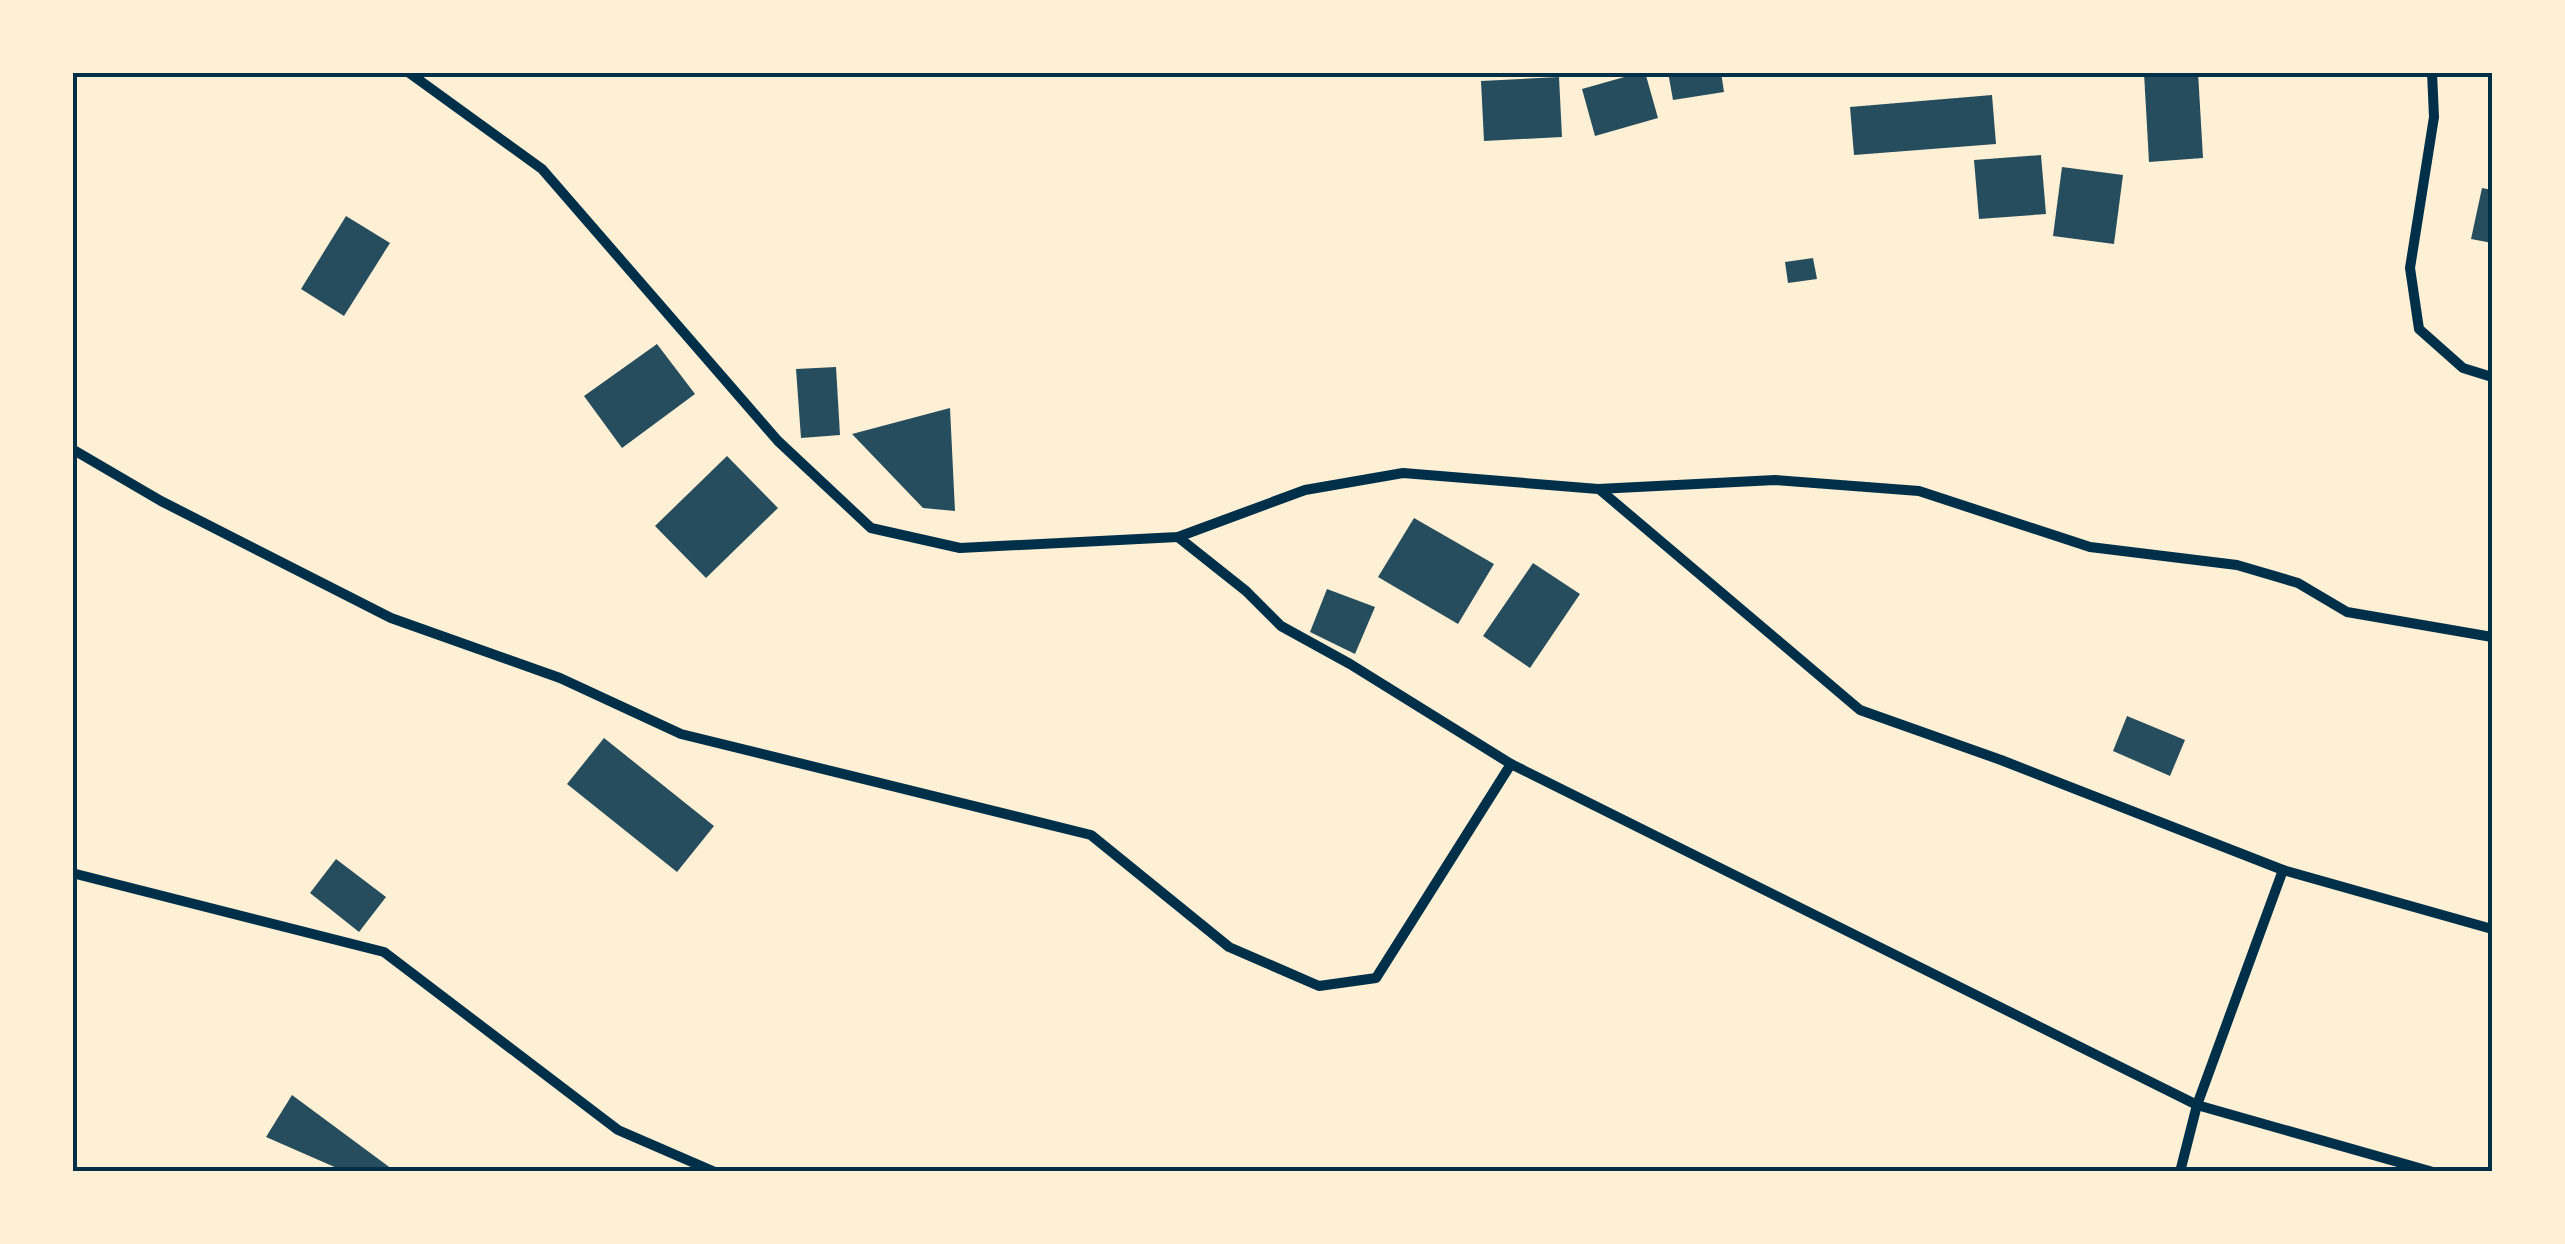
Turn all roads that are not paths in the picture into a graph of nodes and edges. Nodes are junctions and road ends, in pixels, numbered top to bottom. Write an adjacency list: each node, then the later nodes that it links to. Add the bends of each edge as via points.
1 (408, 72): 6 (street, via 542,170 778,441 871,528 960,548)
2 (2432, 72): 3 (street, via 2434,117 2410,268 2419,329 2463,368)
3 (2492, 377)
4 (72, 449): 8 (street, via 391,618 560,678 682,734 1091,836 1229,948 1320,986 1376,978)
5 (1598, 488): 6 (street, via 1403,474 1305,490); 7 (street, via 1775,480 1919,491 2090,547 2236,564 2298,582 2347,612); 9 (street, via 1860,710)
6 (1178, 537): 8 (street, via 1281,626)
7 (2492, 637)
8 (1511, 764): 12 (street)
9 (2283, 870): 11 (street); 12 (street)
10 (72, 874): 13 (street, via 384,952 618,1130)
11 (2492, 930)
12 (2197, 1105): 14 (street); 15 (street)
13 (715, 1172)
14 (2180, 1172)
15 (2434, 1172)

